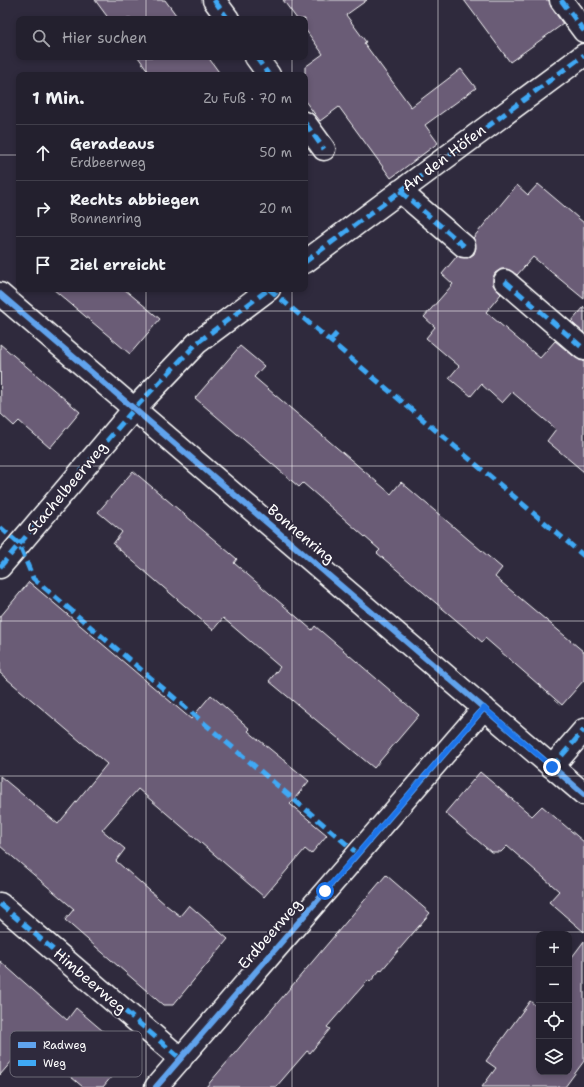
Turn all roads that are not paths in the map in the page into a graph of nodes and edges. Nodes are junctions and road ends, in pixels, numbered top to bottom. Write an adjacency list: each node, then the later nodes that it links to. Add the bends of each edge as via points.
1 (214, 0): 3 (street)
2 (561, 0): 4 (street)
3 (226, 16)
4 (584, 31)
5 (584, 54): 10 (street, An den Höfen)
6 (258, 60): 7 (street)
7 (267, 72)
8 (308, 127): 9 (street)
9 (324, 149)
10 (400, 191): 11 (street); 12 (street, An den Höfen)
11 (464, 246)
12 (308, 260)
13 (504, 281): 16 (street)
14 (265, 292): 17 (street, via 197,343)
15 (0, 294): 17 (street, Bonnenring)
16 (584, 349)
17 (134, 409): 18 (street, Stachelbeerweg); 19 (street, Bonnenring)
18 (0, 567)
19 (484, 708): 21 (street, Bonnenring); 24 (street, Erdbeerweg)
20 (584, 730): 21 (street)
21 (552, 767): 22 (street, Bonnenring)
22 (584, 794)
23 (0, 904): 24 (street, Himbeerweg)
24 (181, 1059): 25 (street, Erdbeerweg)
25 (156, 1087)

